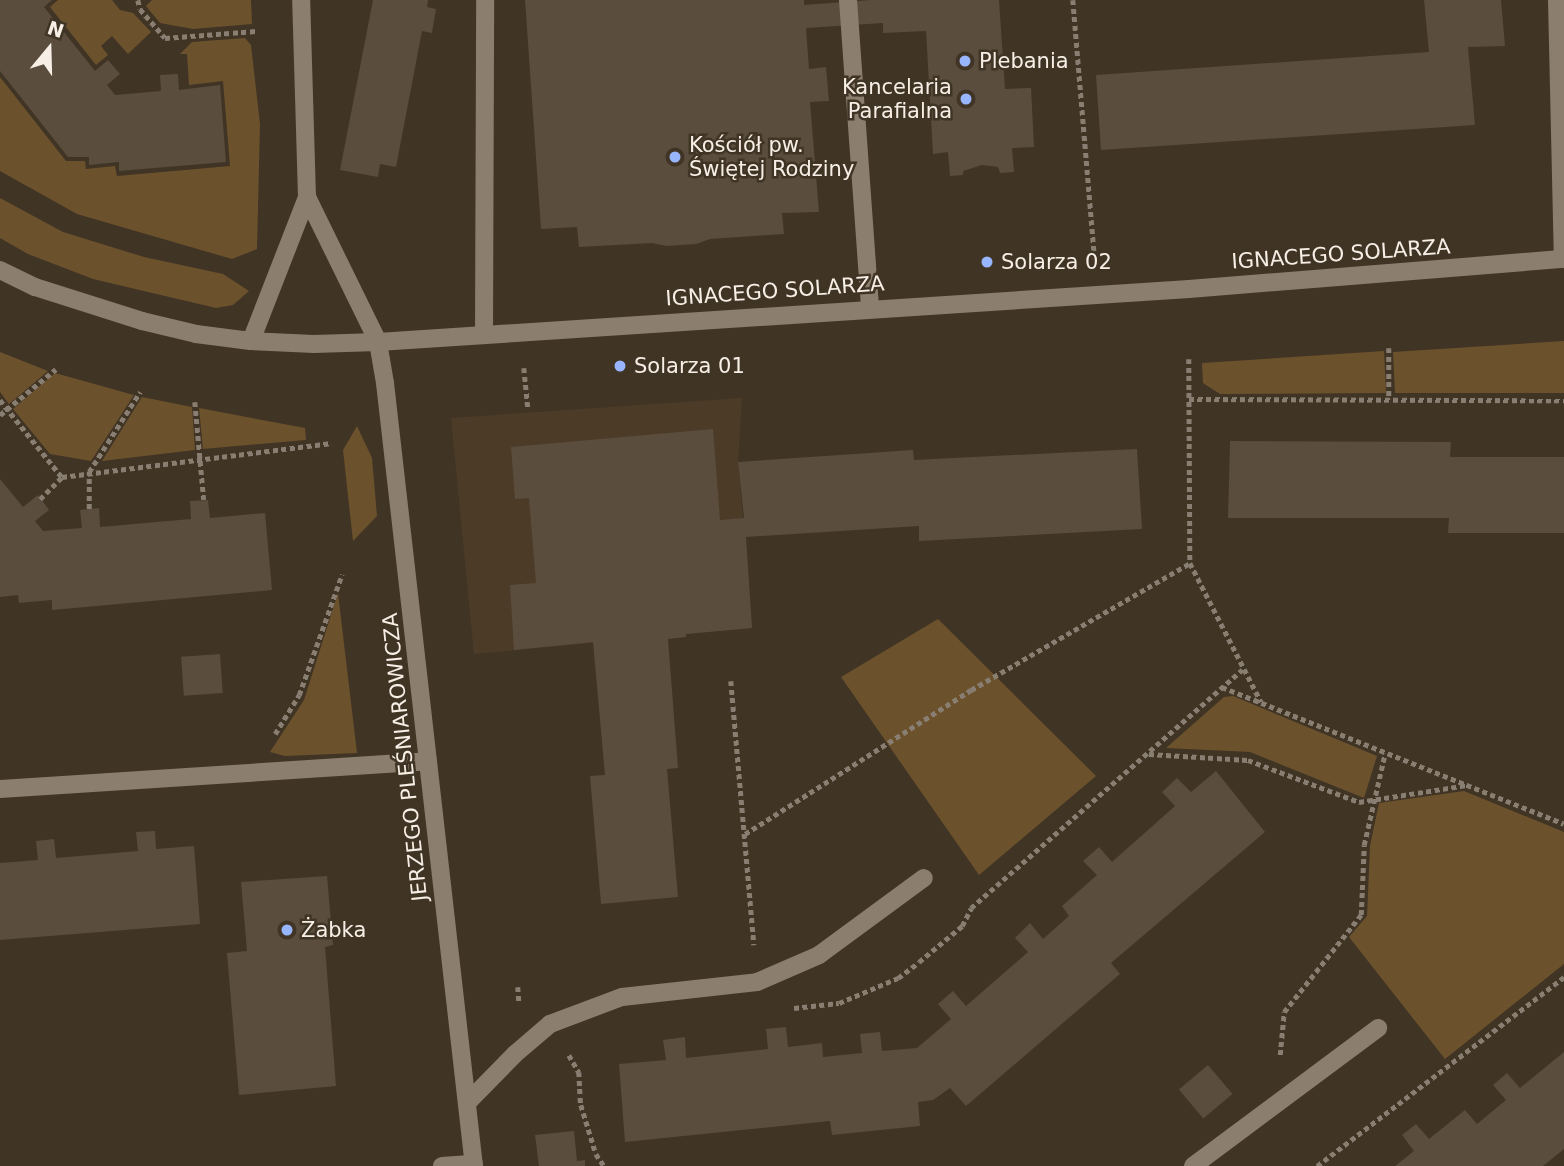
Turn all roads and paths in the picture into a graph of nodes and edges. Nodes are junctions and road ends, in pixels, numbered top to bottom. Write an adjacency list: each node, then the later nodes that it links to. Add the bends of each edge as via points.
1 (138, 0): 7 (path, via 140,9 165,38)
2 (301, 0): 8 (street)
3 (485, 0): 13 (street)
4 (848, 0): 12 (street)
5 (1073, 0): 11 (path)
6 (1557, 0): 9 (street)
7 (257, 31)
8 (307, 197): 14 (street); 15 (street, JERZEGO PLEŚNIAROWICZA)
9 (1564, 259): 11 (street, IGNACEGO SOLARZA)
10 (0, 270): 14 (street, IGNACEGO SOLARZA, via 88,306 196,334)
11 (1098, 293): 12 (street, IGNACEGO SOLARZA)
12 (870, 307): 13 (street, IGNACEGO SOLARZA)
13 (484, 335): 15 (street, IGNACEGO SOLARZA)
14 (251, 341): 15 (street, IGNACEGO SOLARZA)
15 (378, 342): 45 (street, JERZEGO PLEŚNIAROWICZA)
16 (1389, 348): 22 (path)
17 (523, 356): 26 (path)
18 (1189, 359): 21 (path)
19 (56, 369): 27 (path)
20 (140, 392): 31 (path)
21 (1189, 398): 22 (path); 36 (path)
22 (1389, 399): 24 (path)
23 (0, 400): 27 (path)
24 (1564, 400)
25 (195, 402): 30 (path)
26 (528, 408)
27 (7, 409): 28 (path); 32 (path)
28 (0, 415)
29 (332, 443): 30 (path)
30 (199, 458): 31 (path); 34 (path)
31 (89, 472): 32 (path); 35 (path)
32 (62, 477): 33 (path)
33 (40, 499)
34 (204, 500)
35 (89, 509)
36 (1190, 564): 38 (path); 51 (path, via 971,690)
37 (342, 574): 46 (path, via 299,695)
38 (1242, 670): 40 (path); 41 (path)
39 (732, 681): 51 (path)
40 (1223, 687): 41 (path); 42 (path)
41 (1261, 702): 43 (path)
42 (1168, 736)
43 (1385, 753): 47 (path); 49 (path)
44 (1149, 754): 49 (path, via 1248,760 1359,802)
45 (428, 761): 46 (street); 57 (street, JERZEGO PLEŚNIAROWICZA)
46 (253, 771): 48 (street)
47 (1468, 785): 49 (path); 50 (path)
48 (0, 789)
49 (1374, 799): 58 (path, via 1364,845 1361,915 1284,1012)
50 (1564, 824)
51 (745, 834): 53 (path)
52 (924, 878): 55 (street, via 819,955 757,982 622,997)
53 (754, 940)
54 (1564, 976): 63 (path)
55 (550, 1024): 57 (street); 61 (path, via 579,1072 581,1105)
56 (1378, 1028): 58 (street)
57 (467, 1103): 59 (street, JERZEGO PLEŚNIAROWICZA)
58 (1274, 1105): 62 (street)
59 (474, 1165): 60 (street)
60 (442, 1166)
61 (604, 1166)
62 (1193, 1166)
63 (1317, 1166)

